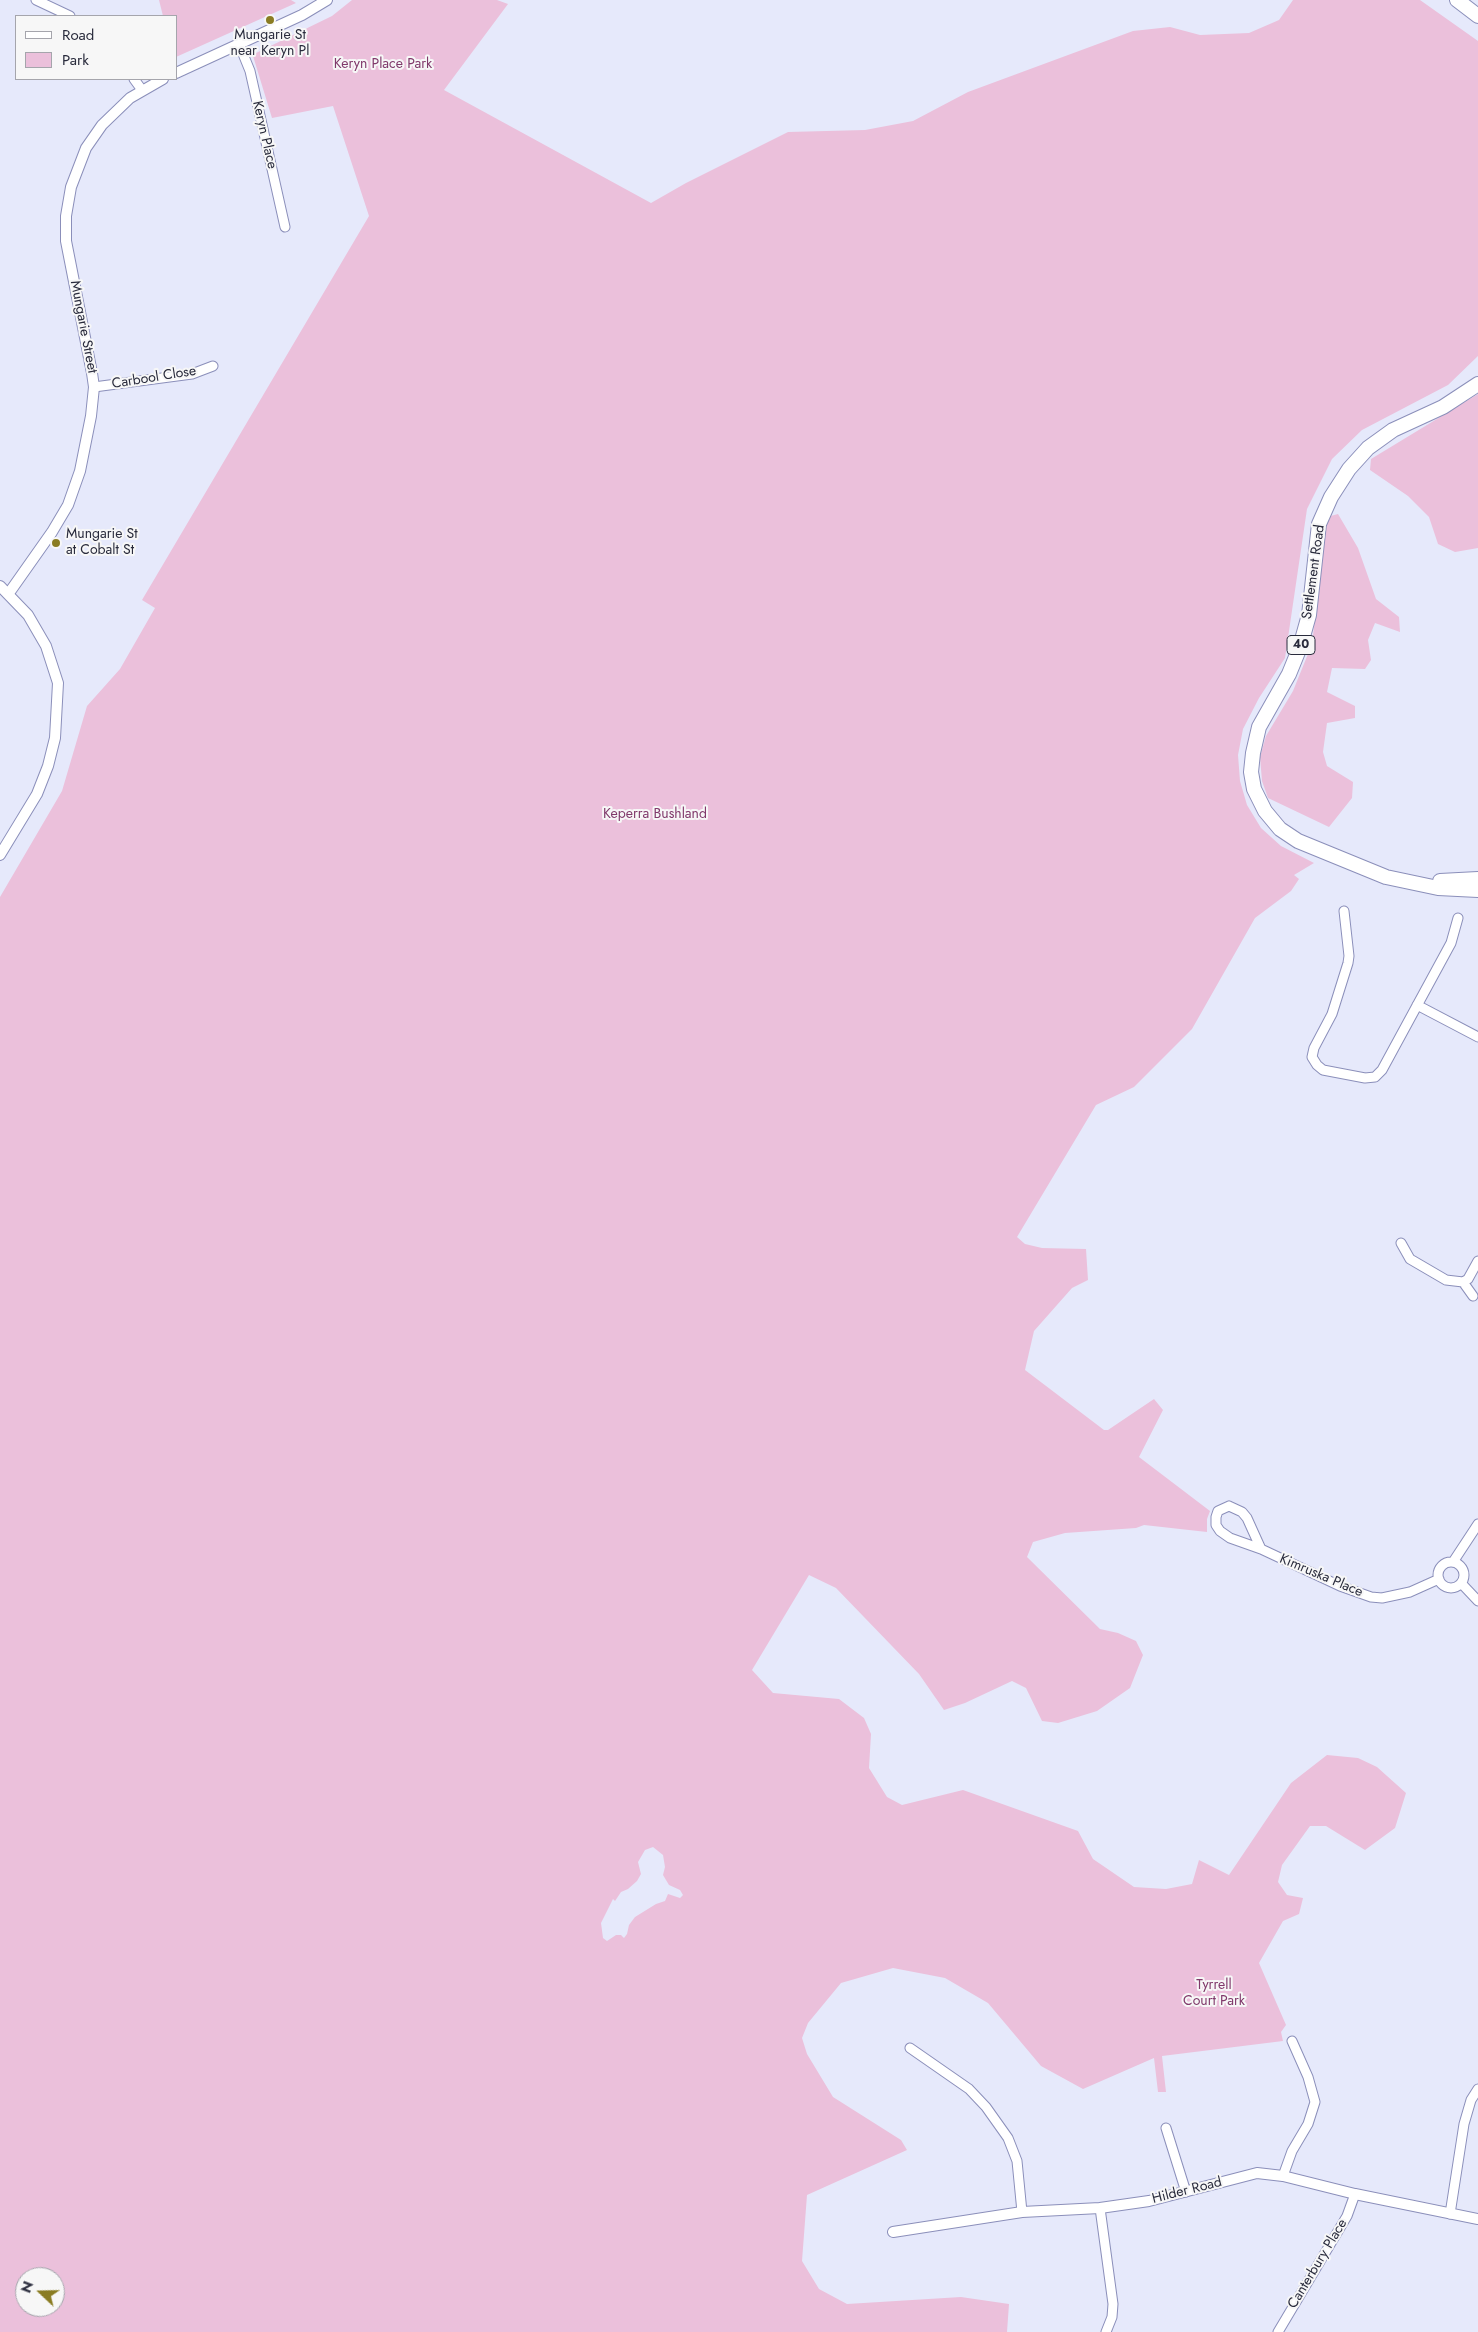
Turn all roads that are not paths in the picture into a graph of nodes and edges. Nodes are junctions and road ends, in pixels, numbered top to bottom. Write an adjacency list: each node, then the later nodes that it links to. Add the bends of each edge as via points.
1 (36, 0): 4 (street)
2 (327, 0): 6 (street)
3 (1457, 0): 5 (main road)
4 (68, 15)
5 (1478, 16)
6 (239, 44): 7 (street); 11 (street, Keryn Place, via 250,72)
7 (178, 72)
8 (135, 80): 10 (street)
9 (161, 80): 10 (street, Mungarie Street)
10 (142, 90): 14 (street, Mungarie Street, via 110,116 94,136 80,161 68,201 66,240)
11 (285, 227)
12 (213, 366): 14 (street, Carbool Close, via 192,374)
13 (1478, 384): 19 (main road, Settlement Road / 40, via 1442,407 1393,430 1368,448 1349,469 1331,497 1319,524 1309,615 1300,647 1289,674 1259,727 1252,752 1254,789 1264,811 1280,829 1298,841 1377,874)
14 (94, 386): 16 (street, Mungarie Street, via 83,457 70,499 52,532)
15 (0, 586): 16 (street)
16 (9, 593): 17 (street, via 28,615 46,646 58,683 57,714 48,766 37,794)
17 (0, 856)
18 (1478, 879): 19 (main road, Settlement Road / 40)
19 (1407, 882): 20 (main road, Settlement Road / 40, via 1444,889)
20 (1478, 890)
21 (1344, 911): 23 (street, via 1348,963 1332,1014 1312,1052 1317,1065 1323,1070 1375,1077)
22 (1458, 918): 23 (street, via 1451,943)
23 (1417, 1006): 24 (street)
24 (1478, 1037)
25 (1401, 1243): 27 (street, via 1410,1259 1446,1280)
26 (1478, 1261): 27 (street)
27 (1462, 1282): 28 (street)
28 (1473, 1296)
29 (1478, 1524): 31 (street)
30 (1261, 1550): 30 (street, Kimruska Place, via 1220,1531 1216,1525 1218,1511 1229,1506 1242,1512 1253,1528); 32 (street, Kimruska Place, via 1371,1597 1410,1592)
31 (1453, 1562): 32 (street, via 1442,1566); 33 (street, via 1464,1570)
32 (1439, 1578): 33 (street, via 1449,1587)
33 (1461, 1583): 34 (street)
34 (1478, 1601)
35 (1292, 2041): 41 (street, via 1316,2102)
36 (910, 2048): 45 (street, via 969,2090 1008,2138 1017,2160)
37 (1478, 2088): 39 (street)
38 (1478, 2104): 39 (street)
39 (1467, 2109): 46 (street)
40 (1166, 2128): 42 (street)
41 (1283, 2176): 42 (street, Hilder Road, via 1257,2173); 43 (street, Hilder Road)
42 (1186, 2192): 44 (street, Hilder Road)
43 (1355, 2194): 46 (street, Hilder Road); 50 (street, Canterbury Place, via 1347,2216)
44 (1100, 2208): 45 (street, Hilder Road); 49 (street, via 1112,2304 1112,2318)
45 (1022, 2212): 48 (street, Hilder Road)
46 (1450, 2214): 47 (street, Hilder Road)
47 (1478, 2219)
48 (893, 2232)
49 (1106, 2332)
50 (1278, 2332)

